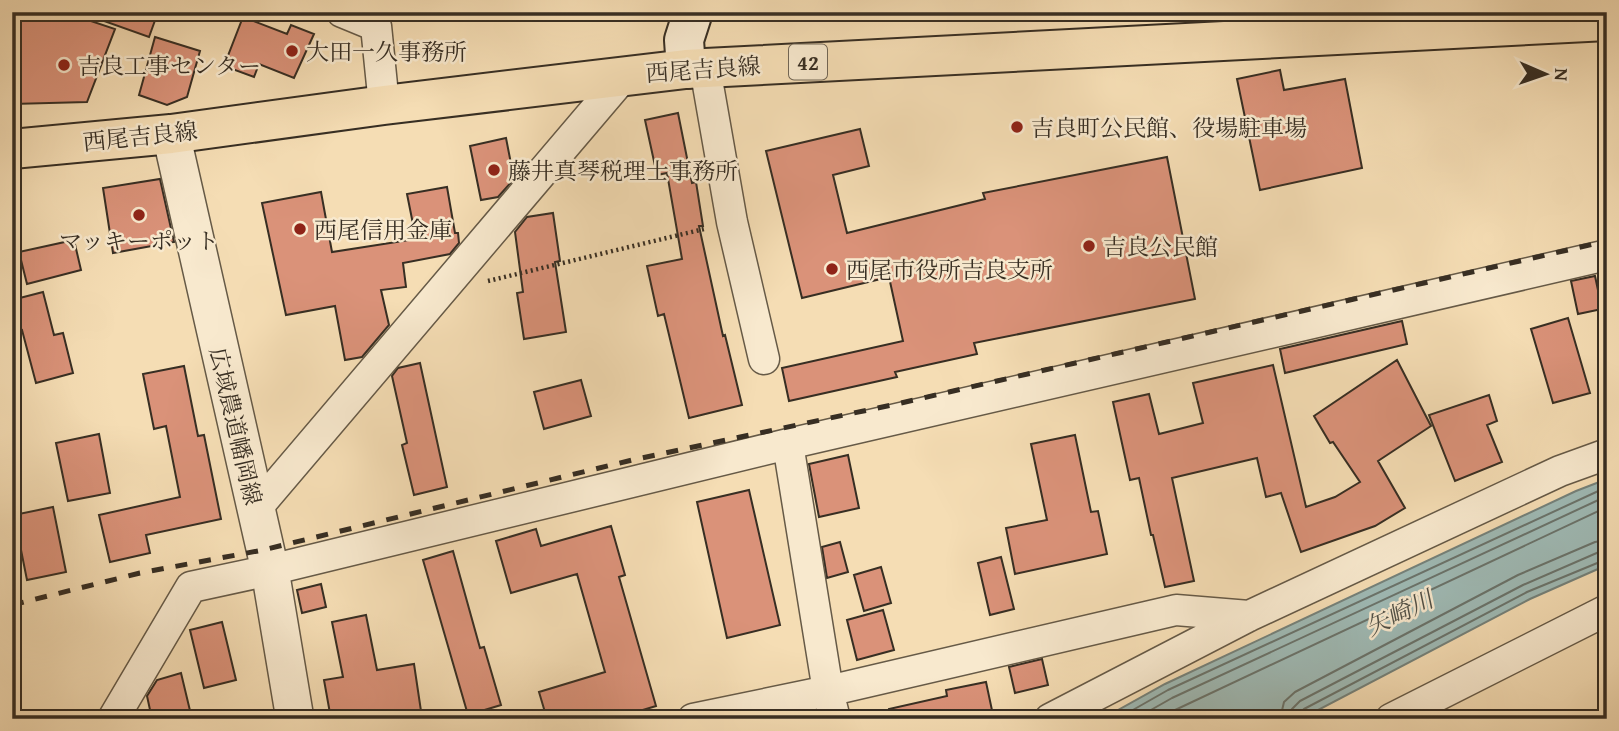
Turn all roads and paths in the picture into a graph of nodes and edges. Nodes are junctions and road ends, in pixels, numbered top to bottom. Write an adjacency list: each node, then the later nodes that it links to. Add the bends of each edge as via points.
1 (342, 12): 7 (street, via 376,26)
2 (694, 12): 5 (main road, via 684,40)
3 (1607, 21): 4 (main road, 西尾吉良線 / 42)
4 (1334, 25): 5 (main road, 西尾吉良線 / 42)
5 (695, 69): 6 (main road, 西尾吉良線 / 42); 10 (street)
6 (624, 75): 7 (main road, 西尾吉良線 / 42); 12 (street)
7 (384, 105): 8 (main road, 西尾吉良線 / 42)
8 (171, 134): 9 (main road, 西尾吉良線 / 42); 16 (street, 広域農道幡岡線)
9 (12, 149)
10 (732, 222): 12 (path); 13 (street)
11 (1607, 255): 14 (street)
12 (440, 292): 16 (street)
13 (764, 359)
14 (788, 444): 17 (street); 20 (street)
15 (1607, 454): 19 (street, via 1560,471)
16 (255, 510): 17 (street, 広域農道幡岡線)
17 (270, 570): 21 (street, via 191,587); 22 (street, 広域農道幡岡線)
18 (1607, 610): 25 (street)
19 (1249, 616): 20 (street, via 1176,610); 24 (street)
20 (832, 705): 23 (street)
21 (113, 719)
22 (295, 719)
23 (693, 719)
24 (1050, 719)
25 (1391, 719)

